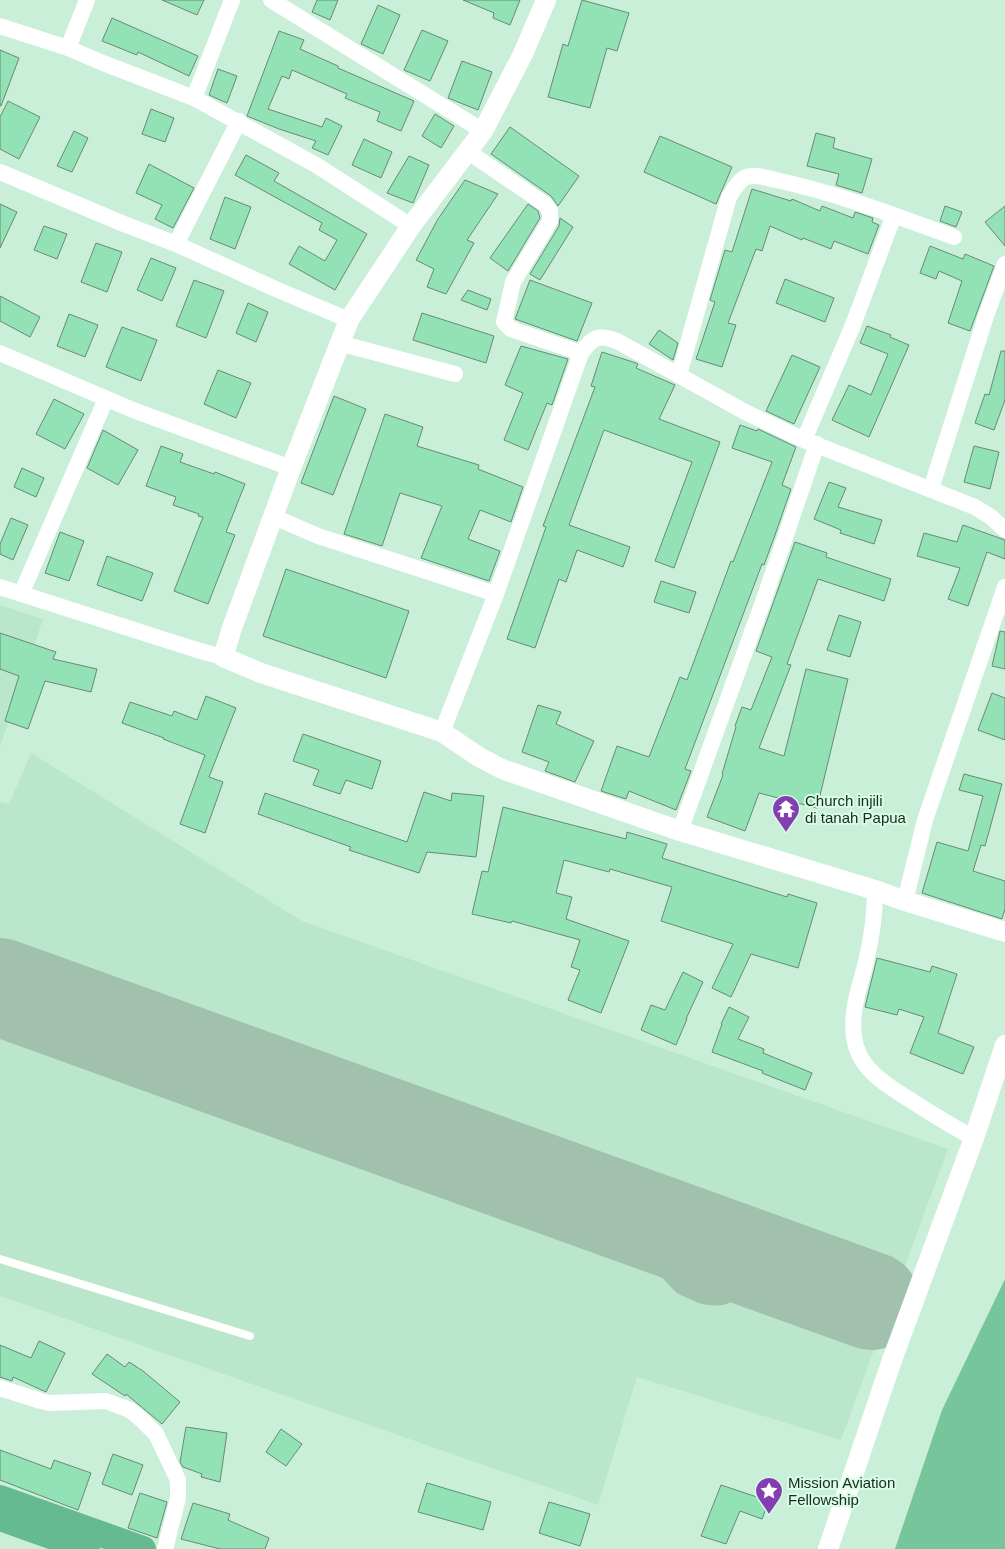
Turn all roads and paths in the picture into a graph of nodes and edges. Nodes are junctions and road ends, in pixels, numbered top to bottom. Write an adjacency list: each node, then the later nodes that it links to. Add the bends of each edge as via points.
1 (87, 0): 6 (street)
2 (232, 0): 7 (street)
3 (271, 0): 9 (street)
4 (546, 0): 9 (street, via 523,54)
5 (0, 26): 6 (street)
6 (68, 48): 7 (street)
7 (194, 98): 8 (street)
8 (239, 121): 13 (street, via 316,165); 15 (street)
9 (483, 131): 10 (street)
10 (467, 151): 13 (street); 20 (street, via 545,204 551,214 550,221 513,282 504,322 511,329)
11 (0, 172): 15 (street)
12 (894, 215): 14 (street); 22 (street, via 803,186 746,177 729,198); 24 (street)
13 (411, 226): 17 (street)
14 (954, 238)
15 (176, 244): 17 (street)
16 (1005, 264): 26 (street)
17 (349, 320): 18 (street)
18 (339, 343): 21 (street); 25 (street)
19 (0, 353): 23 (street)
20 (581, 353): 22 (street, via 592,340 606,337); 32 (street)
21 (455, 374)
22 (680, 375): 24 (street, via 746,413)
23 (106, 399): 25 (street); 31 (street)
24 (810, 442): 26 (street); 35 (street, via 764,599)
25 (291, 468): 27 (street)
26 (931, 489): 28 (street, via 975,507)
27 (274, 517): 32 (street, via 318,536); 33 (street)
28 (1005, 530)
29 (0, 587): 31 (street)
30 (1005, 587): 37 (street)
31 (21, 594): 33 (street)
32 (496, 594): 34 (street)
33 (223, 657): 34 (street, via 261,673)
34 (442, 732): 35 (street, via 502,769)
35 (680, 831): 36 (street)
36 (875, 890): 37 (street); 38 (street)
37 (901, 900): 38 (street); 39 (street)
38 (874, 919): 41 (street, via 855,1006 852,1038 860,1058 890,1088)
39 (1005, 932)
40 (1005, 1045): 41 (street)
41 (974, 1138): 50 (street, via 892,1360)
42 (0, 1259): 43 (lane)
43 (250, 1336)
44 (0, 1388): 49 (street, via 50,1403 106,1401 130,1410 142,1420 156,1434 178,1480 178,1498)
45 (0, 1498): 48 (highway)
46 (0, 1518): 47 (highway)
47 (87, 1549)
48 (143, 1549)
49 (165, 1549)
50 (828, 1549)

